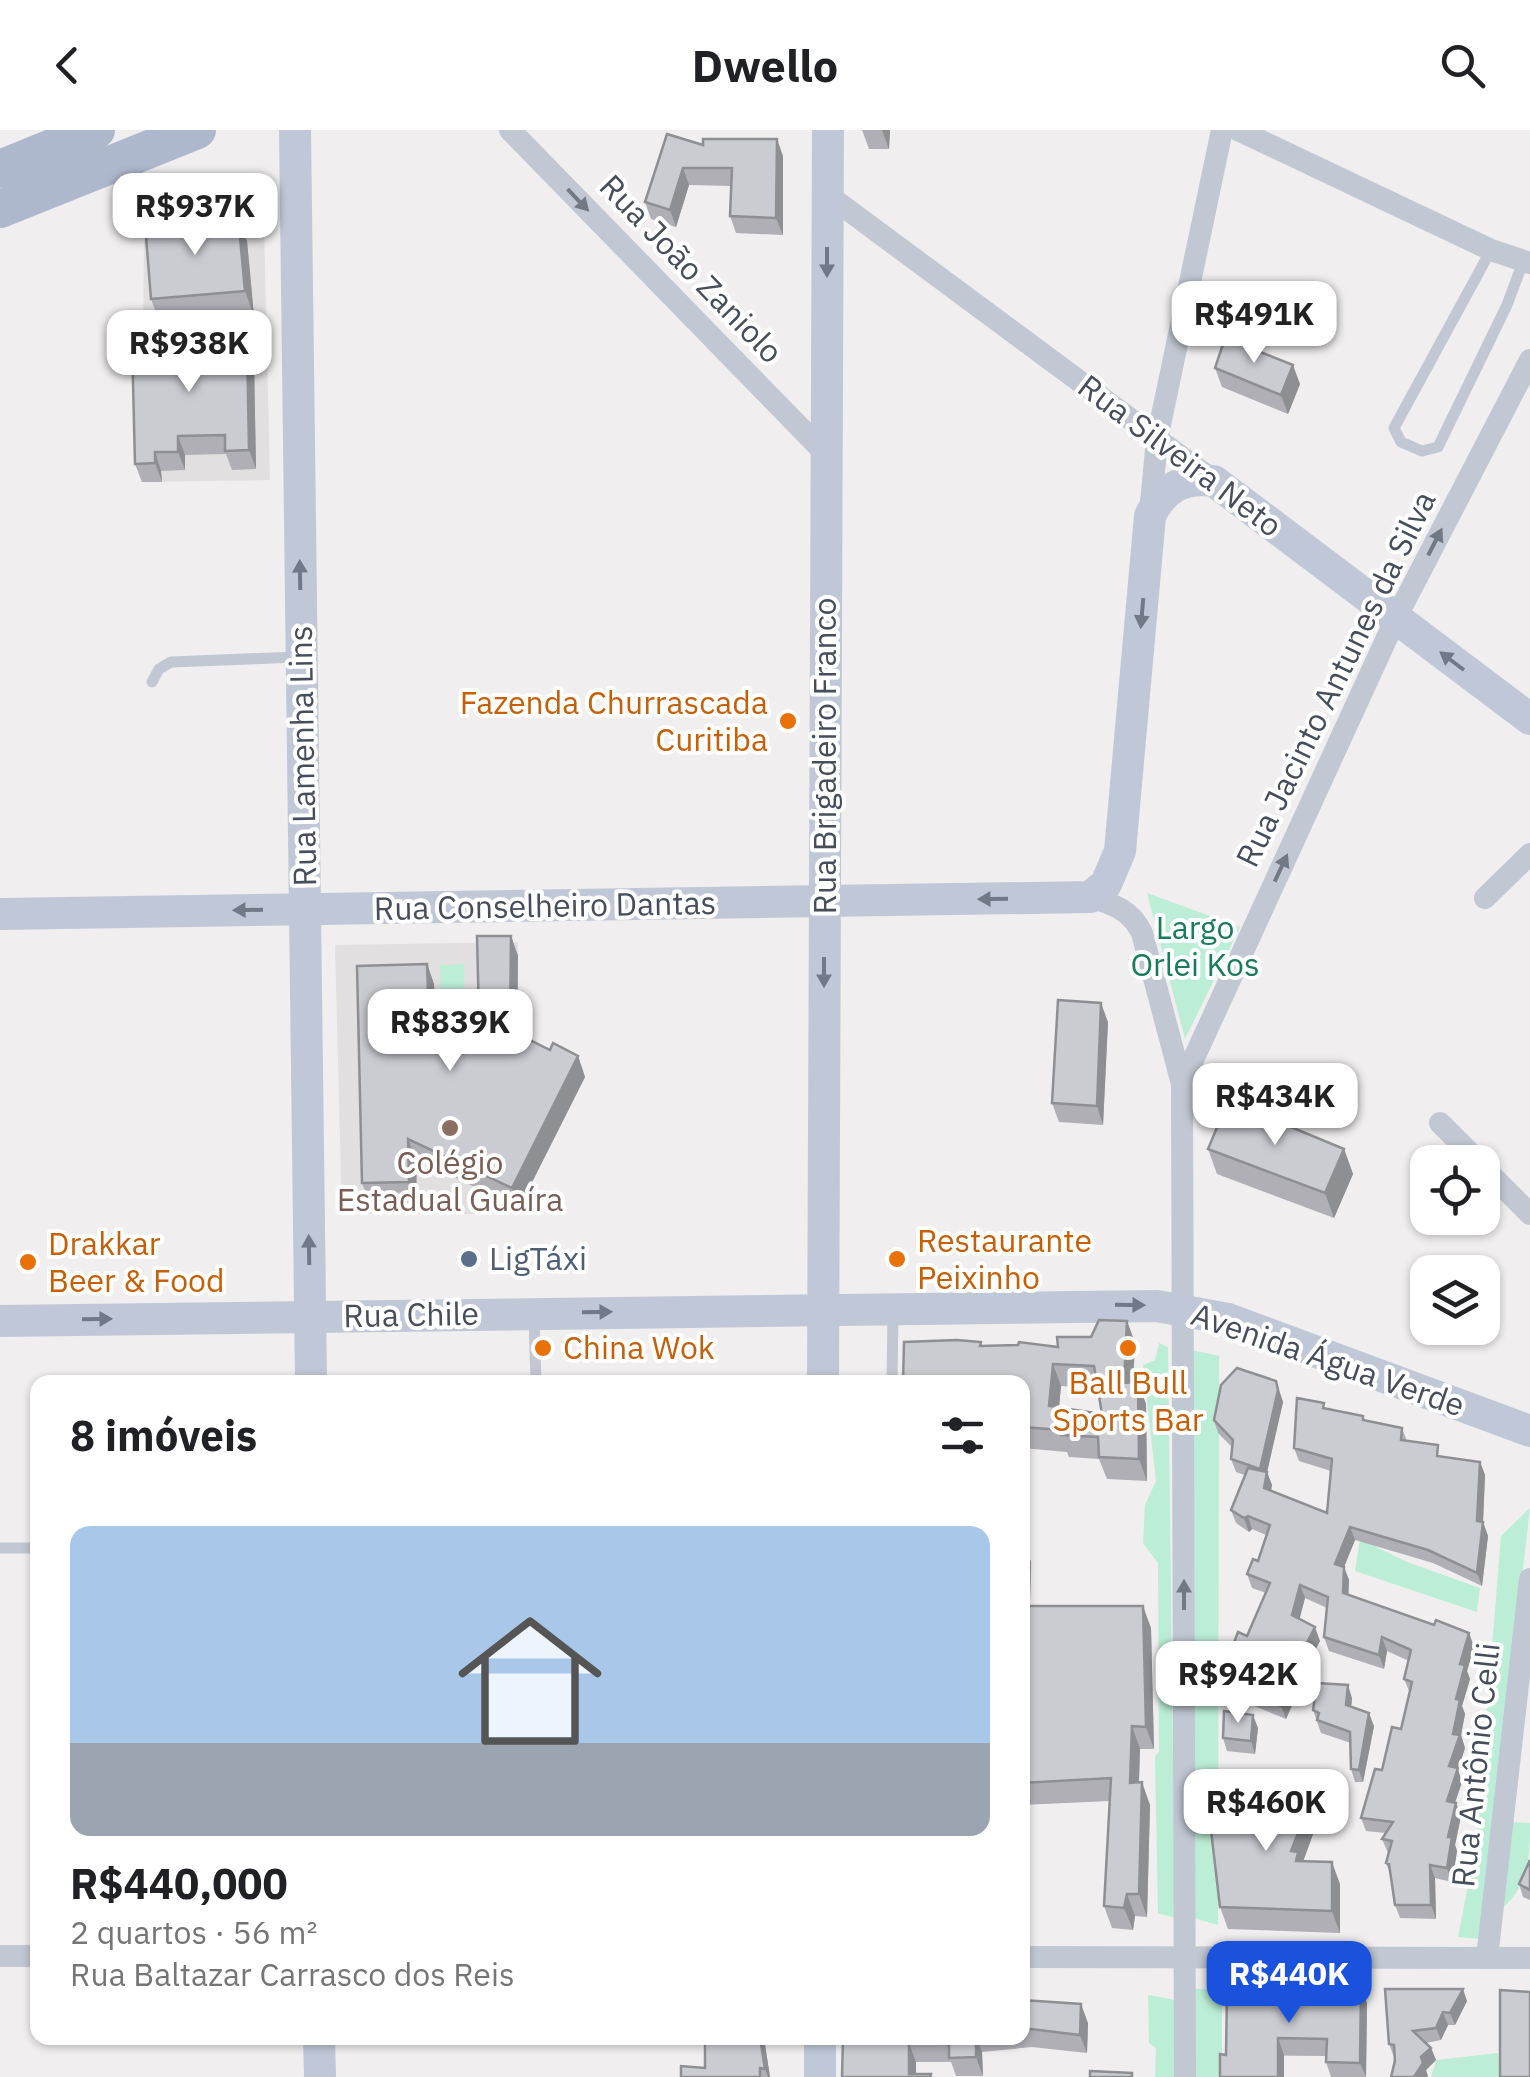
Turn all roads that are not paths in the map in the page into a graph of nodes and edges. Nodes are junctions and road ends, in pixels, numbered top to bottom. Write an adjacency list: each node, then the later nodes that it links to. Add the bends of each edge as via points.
1 (96, 130): 8 (main road)
2 (196, 130): 10 (main road)
3 (294, 130): 19 (main road, Rua Lamenha Lins, one-way to 3)
4 (510, 130): 15 (street, Rua João Zaniolo, one-way to 15)
5 (828, 130): 9 (main road, Rua Brigadeiro Franco)
6 (1222, 130): 14 (street)
7 (1238, 130): 11 (street)
8 (0, 168)
9 (828, 195): 14 (street, Rua Silveira Neto); 15 (main road, Rua Brigadeiro Franco, one-way to 15)
10 (0, 209)
11 (1490, 250): 12 (street); 12 (lane, via 1394,428 1401,442 1422,451 1438,447)
12 (1528, 260)
13 (1530, 360): 18 (street, Rua Jacinto Antunes da Silva, one-way to 13)
14 (1156, 439): 16 (street, Rua Silveira Neto); 17 (street)
15 (826, 454): 25 (main road, Rua Brigadeiro Franco)
16 (1214, 482): 17 (main road, via 1198,479 1168,490); 18 (main road, Rua Silveira Neto)
17 (1150, 516): 23 (main road, one-way to 23, via 1120,850 1106,884)
18 (1396, 618): 21 (main road, Rua Silveira Neto, one-way to 18); 28 (street, Rua Jacinto Antunes da Silva, one-way to 18)
19 (301, 657): 20 (lane, via 172,662); 26 (main road, Rua Lamenha Lins)
20 (152, 682)
21 (1530, 720)
22 (1530, 854): 24 (street)
23 (1090, 897): 25 (main road, Rua Conselheiro Dantas, one-way to 25); 28 (street, via 1122,909 1142,932)
24 (1485, 898)
25 (824, 901): 26 (main road, Rua Conselheiro Dantas); 34 (main road, Rua Brigadeiro Franco, one-way to 34)
26 (305, 910): 27 (main road, Rua Conselheiro Dantas, one-way to 27); 37 (main road, Rua Lamenha Lins, one-way to 26)
27 (0, 914)
28 (1182, 1084): 35 (street)
29 (1440, 1124): 30 (street)
30 (1462, 1145)
31 (1500, 1183): 32 (street)
32 (1530, 1214)
33 (893, 1308): 34 (main road, Avenida Água Verde); 35 (main road, Avenida Água Verde, one-way to 35); 42 (lane)
34 (823, 1309): 36 (main road, Rua Chile, one-way to 34); 41 (main road, Rua Brigadeiro Franco)
35 (1183, 1309): 43 (main road, Avenida Água Verde, via 1237,1322); 50 (street, one-way to 35)
36 (534, 1313): 37 (main road, Rua Chile); 40 (lane)
37 (310, 1316): 38 (main road, Rua Chile, one-way to 37); 39 (main road, Rua Lamenha Lins)
38 (0, 1320)
39 (311, 1375)
40 (536, 1375)
41 (822, 1375)
42 (892, 1375)
43 (1530, 1431)
44 (0, 1548): 45 (lane)
45 (30, 1548)
46 (1530, 1578): 51 (street, Rua Antônio Celli)
47 (0, 1956): 48 (street)
48 (30, 1956)
49 (1030, 1958): 50 (street)
50 (1185, 1958): 51 (street); 57 (street)
51 (1488, 1958): 52 (street)
52 (1530, 1958)
53 (319, 2045): 55 (main road)
54 (820, 2045): 56 (main road)
55 (320, 2077)
56 (820, 2077)
57 (1185, 2077)

